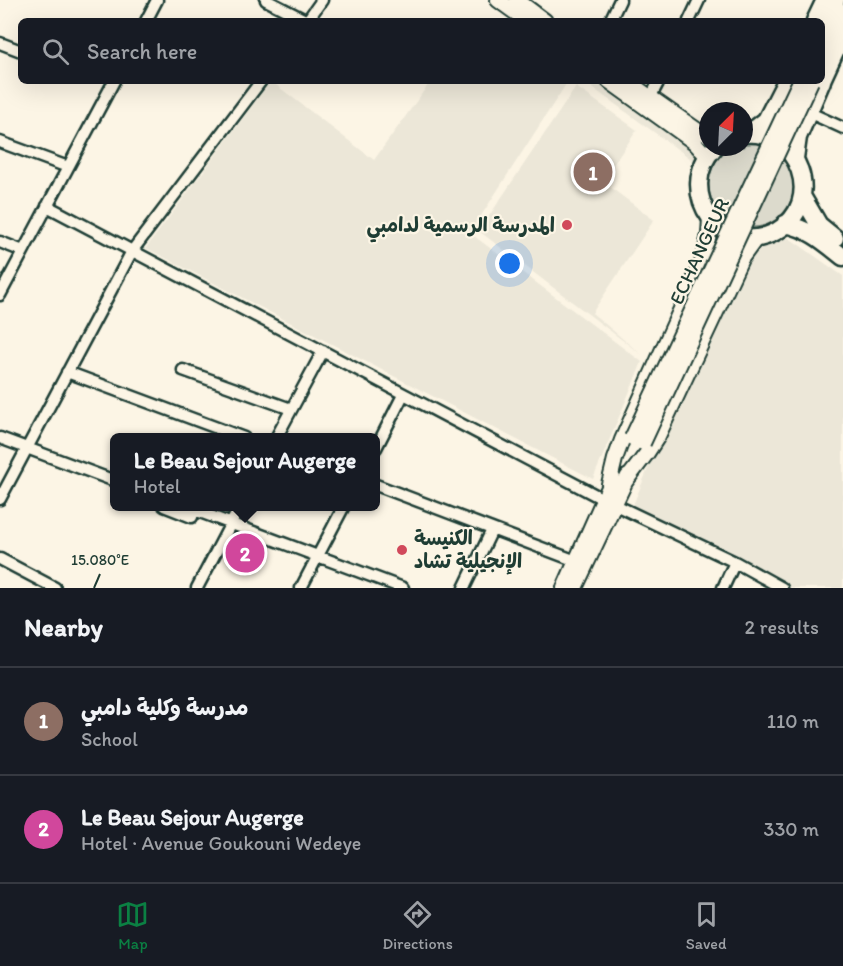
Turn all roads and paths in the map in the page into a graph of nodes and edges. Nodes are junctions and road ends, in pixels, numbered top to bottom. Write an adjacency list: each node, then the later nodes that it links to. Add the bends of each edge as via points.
1 (156, 0): 11 (street)
2 (266, 0): 12 (street)
3 (322, 0): 13 (street)
4 (498, 0): 9 (main road)
5 (620, 0): 15 (street)
6 (699, 0): 16 (street)
7 (825, 0): 17 (highway)
8 (837, 0): 18 (main road)
9 (520, 9): 14 (main road)
10 (843, 11): 22 (main road)
11 (147, 18)
12 (301, 18)
13 (309, 18)
14 (539, 18)
15 (611, 18)
16 (690, 18)
17 (816, 18)
18 (825, 26)
19 (843, 34): 23 (highway)
20 (0, 43): 21 (street)
21 (18, 50)
22 (825, 50)
23 (825, 74)
24 (109, 84): 42 (street)
25 (259, 84): 51 (street)
26 (657, 84): 32 (street)
27 (784, 84): 35 (highway, via 766,120)
28 (800, 84): 63 (main road, ECHANGEUR, bridge)
29 (810, 84): 63 (main road, bridge)
30 (821, 84): 33 (highway)
31 (628, 86): 32 (main road); 39 (main road)
32 (650, 98): 36 (main road)
33 (808, 112): 34 (street); 41 (highway)
34 (843, 128)
35 (753, 129)
36 (699, 131)
37 (753, 134): 41 (highway, via 773,139)
38 (0, 142): 42 (street)
39 (699, 145)
40 (709, 156): 45 (highway, via 700,171 698,187)
41 (795, 158): 43 (highway, via 802,177)
42 (68, 167): 44 (street)
43 (802, 196): 46 (highway); 49 (highway, via 819,225)
44 (47, 206): 50 (street); 51 (street)
45 (710, 218): 47 (highway, via 729,233); 68 (main road, via 704,258 622,440)
46 (785, 225): 47 (highway); 52 (highway, via 813,234)
47 (757, 237): 67 (main road, via 741,259 658,436)
48 (0, 242): 50 (street)
49 (843, 243)
50 (23, 251): 53 (street)
51 (132, 251): 54 (street); 56 (street)
52 (843, 257)
53 (0, 295)
54 (323, 351): 57 (street); 58 (street)
55 (183, 370): 58 (street)
56 (68, 372): 59 (street); 65 (street)
57 (403, 395): 62 (street); 72 (street)
58 (291, 409): 60 (street)
59 (231, 433)
60 (279, 433)
61 (0, 438): 65 (street)
62 (380, 439)
63 (638, 440): 67 (main road); 68 (main road)
64 (0, 445): 65 (street)
65 (25, 451): 66 (street); 69 (street); 71 (street)
66 (110, 480)
67 (625, 482): 72 (main road)
68 (609, 484): 72 (main road)
69 (110, 486)
70 (380, 487): 78 (street)
71 (0, 500)
72 (609, 502): 81 (main road); 82 (street); 91 (main road)
73 (177, 511): 77 (street)
74 (193, 511): 77 (street)
75 (238, 511): 77 (street)
76 (342, 511): 80 (street)
77 (229, 527): 80 (street); 85 (street)
78 (492, 530): 81 (street); 89 (street)
79 (0, 559): 83 (street)
80 (316, 559): 86 (street); 87 (street); 88 (street)
81 (576, 561): 90 (main road)
82 (735, 562): 92 (street); 93 (street)
83 (39, 584): 84 (street)
84 (56, 588)
85 (197, 588)
86 (301, 588)
87 (383, 588)
88 (403, 588)
89 (464, 588)
90 (564, 588)
91 (575, 588)
92 (723, 588)
93 (782, 588)

